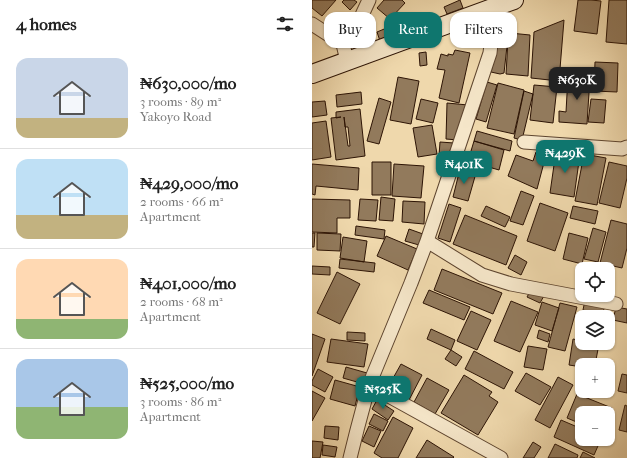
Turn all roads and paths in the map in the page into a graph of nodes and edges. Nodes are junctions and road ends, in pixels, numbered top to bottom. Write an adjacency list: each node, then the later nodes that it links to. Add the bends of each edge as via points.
1 (369, 0): 5 (street)
2 (514, 0): 3 (main road)
3 (495, 8): 5 (main road); 9 (street, via 490,53)
4 (312, 24): 5 (street)
5 (345, 53): 6 (main road)
6 (312, 74)
7 (524, 142): 8 (street, via 622,149)
8 (627, 147)
9 (427, 241): 10 (street, via 482,275 511,284); 11 (street)
10 (616, 304)
11 (369, 385): 12 (street); 13 (street)
12 (350, 458)
13 (501, 458)

